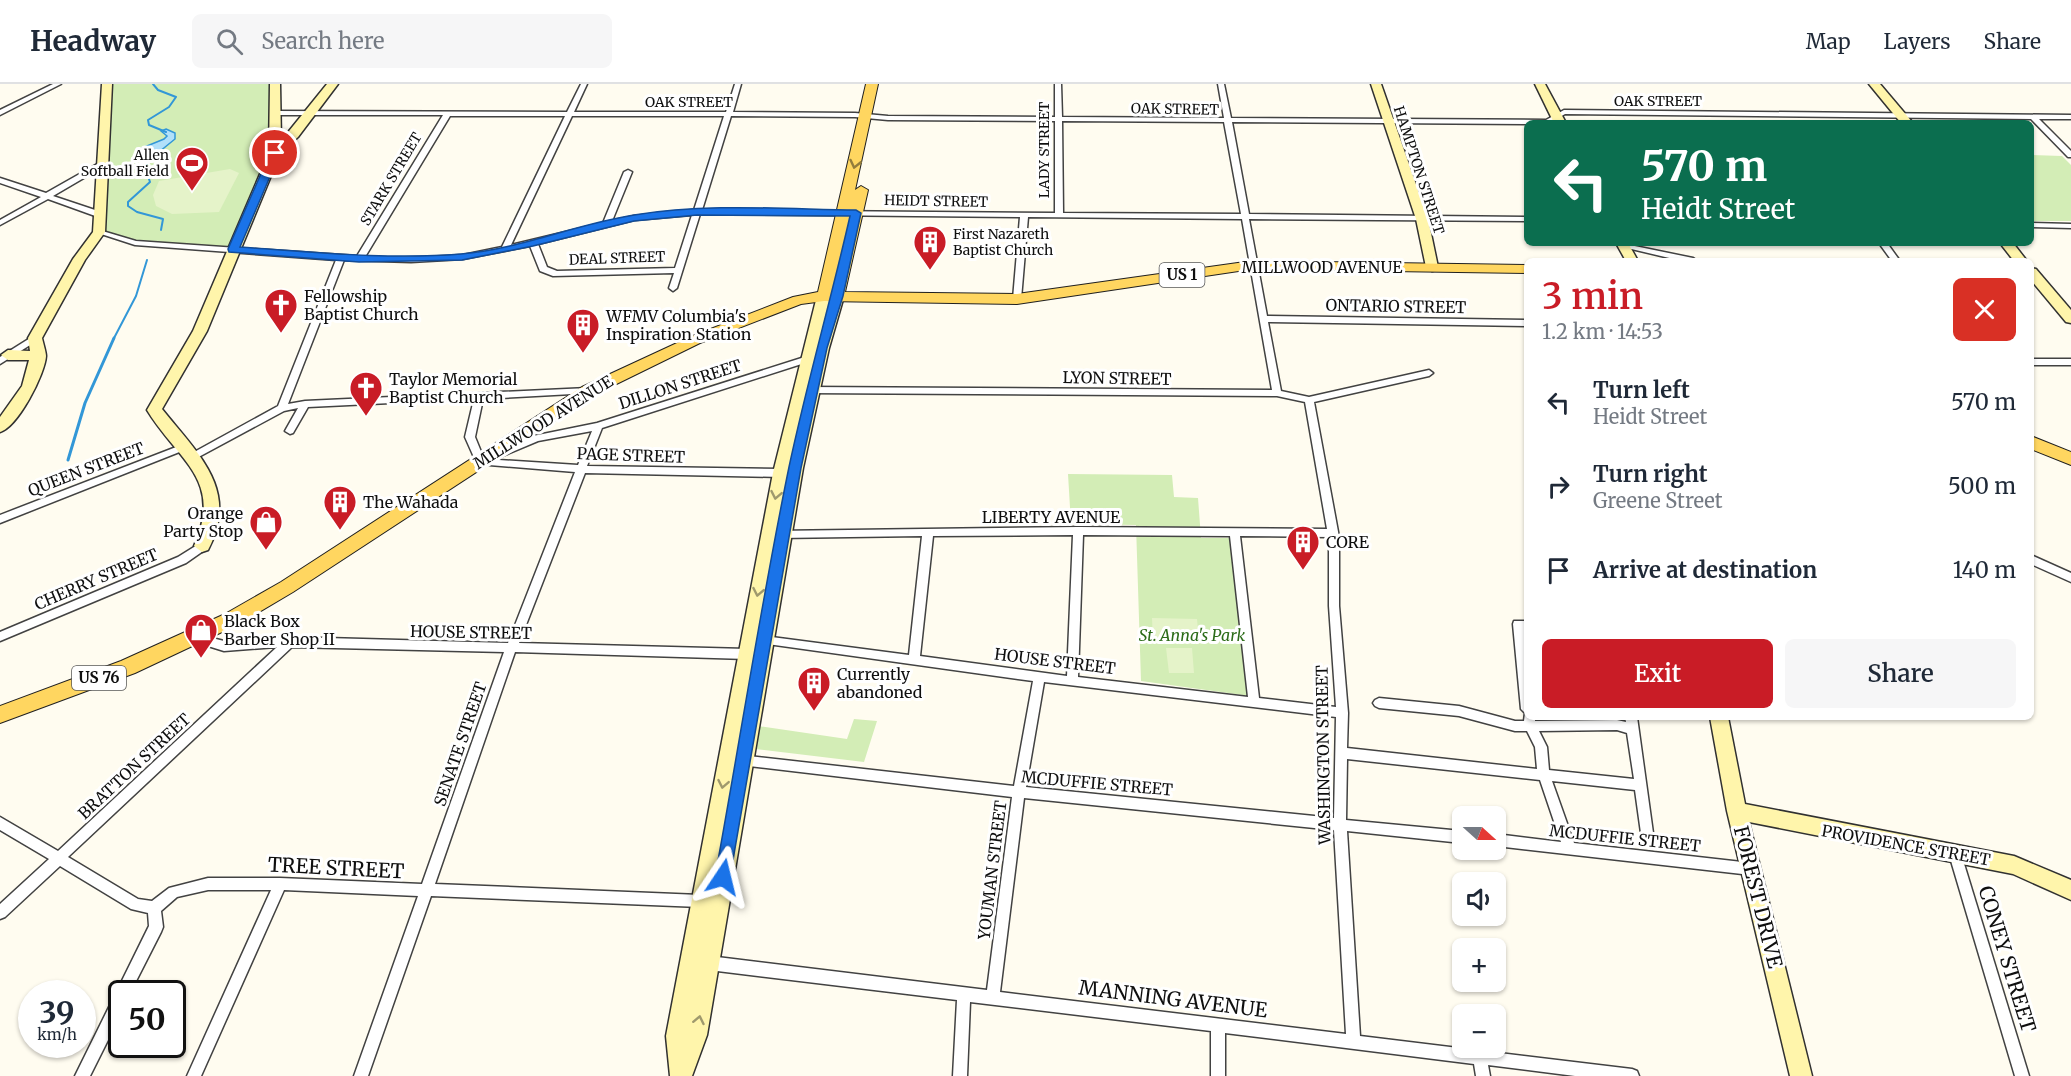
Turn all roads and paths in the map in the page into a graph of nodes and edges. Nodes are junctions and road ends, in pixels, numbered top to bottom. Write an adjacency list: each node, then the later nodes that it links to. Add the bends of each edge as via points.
1 (58, 84): 14 (street)
2 (107, 84): 33 (street)
3 (275, 84): 15 (street)
4 (333, 84): 16 (street)
5 (584, 84): 18 (street)
6 (738, 84): 19 (street)
7 (872, 84): 21 (main road)
8 (883, 84): 21 (main road)
9 (1058, 84): 25 (street, LADY STREET)
10 (1221, 84): 28 (street)
11 (1376, 84): 29 (street, HAMPTON STREET)
12 (1540, 84): 26 (street)
13 (1874, 84): 24 (street)
14 (0, 113)
15 (275, 113): 16 (street, OAK STREET); 31 (street)
16 (311, 113): 17 (street, OAK STREET); 31 (street)
17 (447, 114): 18 (street, OAK STREET); 58 (street, STARK STREET)
18 (571, 114): 19 (street, OAK STREET); 53 (street)
19 (728, 114): 21 (street, OAK STREET); 37 (street)
20 (1787, 114): 24 (street, OAK STREET); 26 (street, OAK STREET, via 1564,112); 27 (street)
21 (871, 116): 25 (street, OAK STREET); 38 (main road)
22 (2033, 117): 23 (street, OAK STREET); 24 (street, OAK STREET); 32 (street)
23 (2071, 117)
24 (1904, 119)
25 (1058, 120): 28 (street, OAK STREET); 41 (street, LADY STREET)
26 (1559, 120)
27 (1792, 120)
28 (1226, 121): 29 (street, OAK STREET); 42 (street)
29 (1388, 122): 30 (street, OAK STREET); 43 (street, HAMPTON STREET)
30 (1524, 122)
31 (275, 153): 54 (street)
32 (2071, 155)
33 (102, 165): 36 (street); 39 (street)
34 (628, 172): 46 (street)
35 (0, 180): 36 (street)
36 (46, 197): 39 (street); 45 (street)
37 (697, 212): 38 (street, HEIDT STREET); 46 (street, HEIDT STREET); 62 (street)
38 (849, 213): 40 (street, HEIDT STREET); 65 (main road)
39 (101, 215): 49 (street)
40 (1024, 216): 41 (street, HEIDT STREET); 66 (street, LADY STREET)
41 (1059, 216): 42 (street, HEIDT STREET)
42 (1246, 218): 43 (street, HEIDT STREET); 59 (street)
43 (1422, 219): 44 (street, HEIDT STREET); 60 (street, HAMPTON STREET)
44 (1524, 219)
45 (0, 223)
46 (607, 224): 50 (street, HEIDT STREET)
47 (2034, 225): 48 (street)
48 (2071, 226)
49 (99, 232): 54 (street, HEIDT STREET, via 135,243); 70 (street, via 74,266)
50 (533, 243): 53 (street, HEIDT STREET); 62 (street, DEAL STREET, via 543,268 556,274)
51 (1631, 246): 56 (street)
52 (2008, 246): 57 (street)
53 (506, 247): 58 (street, HEIDT STREET, via 462,257)
54 (233, 249): 55 (street, HEIDT STREET); 88 (street, via 200,331 154,410)
55 (341, 258): 58 (street, HEIDT STREET); 83 (street)
56 (1681, 258)
57 (2018, 258)
58 (359, 259)
59 (1252, 265): 60 (main road, MILLWOOD AVENUE / US 1); 66 (main road, MILLWOOD AVENUE / US 1); 68 (street)
60 (1432, 267): 61 (main road, MILLWOOD AVENUE / US 1)
61 (1524, 269)
62 (678, 270): 64 (street)
63 (2034, 276): 67 (street)
64 (673, 288)
65 (831, 296): 66 (main road, MILLWOOD AVENUE / US 1); 72 (street); 77 (main road, MILLWOOD AVENUE / US 76, via 798,300 695,340)
66 (1017, 298)
67 (2071, 319)
68 (1264, 320): 69 (street, ONTARIO STREET); 79 (street)
69 (1524, 323)
70 (35, 338): 71 (street); 73 (street)
71 (39, 356): 73 (street); 85 (street, via 31,384)
72 (814, 357): 78 (street); 84 (street, DILLON STREET)
73 (4, 358)
74 (2034, 362): 75 (street)
75 (2071, 362)
76 (1430, 373): 81 (street, LYON STREET)
77 (588, 390): 80 (street, QUEEN STREET); 90 (main road, MILLWOOD AVENUE / US 76)
78 (806, 390): 79 (street, LYON STREET); 92 (street); 98 (street)
79 (1277, 393): 81 (street, LYON STREET)
80 (479, 396): 82 (street, QUEEN STREET); 90 (street, via 470,437)
81 (1309, 400): 97 (street, WASHINGTON STREET)
82 (305, 404): 83 (street, QUEEN STREET); 86 (street)
83 (282, 408): 88 (street, QUEEN STREET)
84 (598, 426): 90 (street, DILLON STREET, via 536,438); 91 (street, SENATE STREET)
85 (0, 427)
86 (291, 431)
87 (2034, 443): 89 (main road)
88 (187, 452): 93 (street, QUEEN STREET); 99 (street, via 212,493 212,518)
89 (2071, 459)
90 (480, 462): 91 (street, PAGE STREET); 104 (main road, MILLWOOD AVENUE / US 76, via 281,590)
91 (581, 469): 92 (street, PAGE STREET); 107 (street, SENATE STREET)
92 (781, 473): 98 (street, one-way to 98)
93 (0, 519)
94 (1078, 531): 95 (street, LIBERTY AVENUE); 96 (street, LIBERTY AVENUE); 111 (street)
95 (928, 532): 98 (street, LIBERTY AVENUE); 109 (street)
96 (1235, 533): 97 (street, LIBERTY AVENUE); 113 (street)
97 (1333, 533): 115 (street, WASHINGTON STREET)
98 (777, 535): 105 (street); 108 (street, one-way to 108)
99 (202, 546): 103 (street, CHERRY STREET, via 182,560)
100 (2034, 561): 101 (street)
101 (2071, 578)
102 (1524, 625): 112 (street, via 1518,624)
103 (0, 637)
104 (196, 638): 106 (street, HOUSE STREET, via 224,646); 116 (main road, MILLWOOD AVENUE / US 76)
105 (764, 640): 109 (street, HOUSE STREET); 121 (street)
106 (290, 642): 107 (street, HOUSE STREET); 133 (street, BRATTON STREET)
107 (511, 649): 108 (street, HOUSE STREET); 137 (street, SENATE STREET)
108 (747, 654): 121 (street)
109 (914, 660): 110 (street, HOUSE STREET)
110 (1039, 677): 111 (street, HOUSE STREET); 124 (street, YOUMAN STREET)
111 (1072, 681): 113 (street, HOUSE STREET)
112 (1524, 681)
113 (1254, 702): 115 (street, HOUSE STREET)
114 (1379, 703): 118 (street, via 1459,711 1515,726)
115 (1342, 713): 120 (street, WASHINGTON STREET)
116 (0, 715)
117 (1720, 720): 125 (street, FOREST DRIVE)
118 (1529, 722): 119 (street); 122 (street, via 1541,747)
119 (1632, 723): 123 (street)
120 (1341, 753): 122 (street); 127 (street, WASHINGTON STREET)
121 (736, 760): 124 (street, MCDUFFIE STREET); 138 (street, one-way to 138); 141 (street)
122 (1544, 775): 123 (street); 131 (street)
123 (1640, 785): 128 (street)
124 (1019, 792): 127 (street, MCDUFFIE STREET); 144 (street, YOUMAN STREET)
125 (1737, 812): 132 (street, PROVIDENCE STREET); 134 (street, FOREST DRIVE)
126 (0, 823): 133 (street)
127 (1340, 823): 129 (street, MCDUFFIE STREET); 147 (street, WASHINGTON STREET)
128 (1647, 833)
129 (1452, 836)
130 (1506, 841): 131 (street, MCDUFFIE STREET)
131 (1570, 849): 134 (street, MCDUFFIE STREET)
132 (1955, 854): 136 (street, PROVIDENCE STREET, via 2014,865); 160 (street, CONEY STREET)
133 (57, 860): 139 (street, via 136,905); 140 (street, BRATTON STREET)
134 (1751, 869): 159 (street, FOREST DRIVE)
135 (280, 884): 137 (street, TREE STREET); 139 (street, TREE STREET, via 208,884 174,892); 152 (street)
136 (2071, 890)
137 (426, 892): 138 (street, TREE STREET); 153 (street, SENATE STREET)
138 (700, 901): 154 (street, via 677,1036)
139 (154, 908): 142 (street, via 156,927)
140 (0, 913)
141 (709, 963): 143 (street, MANNING AVENUE); 154 (street, one-way to 141, via 696,1035)
142 (130, 980)
143 (964, 994): 144 (street, MANNING AVENUE); 155 (street)
144 (993, 996): 146 (street, MANNING AVENUE)
145 (108, 1023): 151 (street)
146 (1218, 1024): 147 (street, MANNING AVENUE); 156 (street)
147 (1353, 1040): 148 (street, MANNING AVENUE)
148 (1452, 1053)
149 (1480, 1058): 157 (street)
150 (1488, 1058): 158 (street, MANNING AVENUE)
151 (82, 1076)
152 (194, 1076)
153 (361, 1076)
154 (681, 1076)
155 (960, 1076)
156 (1218, 1076)
157 (1483, 1076)
158 (1632, 1076)
159 (1801, 1076)
160 (2022, 1076)

